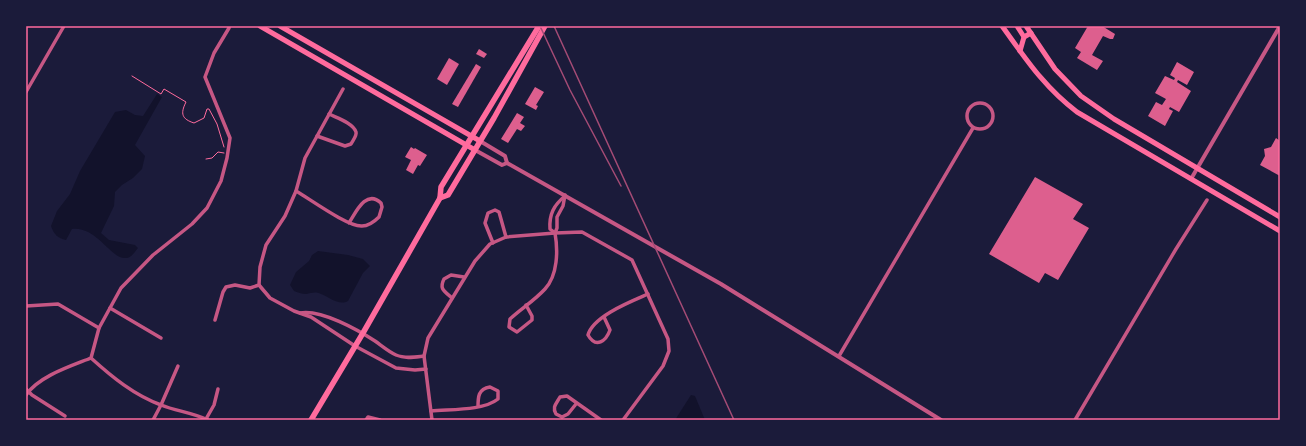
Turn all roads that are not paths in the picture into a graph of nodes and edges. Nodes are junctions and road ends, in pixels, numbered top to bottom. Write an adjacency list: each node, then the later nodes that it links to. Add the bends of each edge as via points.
1 (64, 26): 16 (street)
2 (234, 26): 11 (street)
3 (260, 26): 22 (main road)
4 (280, 26): 20 (main road)
5 (539, 26): 20 (main road)
6 (545, 26): 21 (main road)
7 (1002, 26): 14 (main road)
8 (1017, 26): 13 (main road)
9 (1026, 26): 12 (main road)
10 (1280, 26): 25 (street)
11 (229, 27): 43 (street, via 214,53 205,77 230,138 221,182 207,208 192,224 153,254 121,288)
12 (1031, 33): 13 (main road); 25 (main road, via 1055,69 1080,96)
13 (1024, 37): 14 (main road)
14 (1020, 51): 26 (main road, via 1052,92 1077,112)
15 (343, 89): 17 (street)
16 (26, 92)
17 (329, 114): 19 (street); 19 (street, via 352,126 356,137 351,144 345,146)
18 (974, 128): 18 (street, via 986,128 991,122 993,114 986,104 973,105 968,111 967,119); 54 (street)
19 (317, 136): 27 (street, via 305,158)
20 (472, 136): 21 (main road); 22 (main road)
21 (480, 141): 23 (main road); 24 (street, via 505,156)
22 (467, 145): 23 (main road); 29 (main road, via 441,187)
23 (475, 150): 24 (street, via 502,165); 29 (main road, via 448,195)
24 (507, 163): 28 (street)
25 (1198, 168): 26 (street); 31 (main road)
26 (1192, 179): 33 (main road)
27 (296, 191): 32 (street); 38 (street, via 285,216 266,245 260,267)
28 (565, 195): 34 (street, via 557,217); 34 (street, via 551,214 550,229); 54 (street, via 721,284)
29 (440, 198): 50 (main road)
30 (1207, 200): 75 (street)
31 (1280, 217)
32 (349, 222): 32 (street, via 366,226 375,221 381,212 380,203 367,199)
33 (1280, 232)
34 (555, 233): 35 (street); 39 (street, via 582,232 632,260); 41 (street, via 557,246 552,277 546,288)
35 (506, 237): 36 (street); 36 (street, via 499,212 494,210 488,213 485,223)
36 (493, 243): 37 (street, via 475,261)
37 (464, 277): 40 (street); 40 (street, via 451,275 441,284 442,290)
38 (259, 286): 44 (street, via 270,298); 47 (street, via 226,287)
39 (648, 294): 46 (street); 73 (street, via 668,339 669,351 663,366)
40 (452, 298): 53 (street, via 428,338)
41 (526, 305): 41 (street, via 510,319 509,327 517,332 532,320)
42 (26, 306): 49 (street, via 58,304)
43 (110, 308): 49 (street); 51 (street)
44 (300, 313): 45 (street, via 307,312); 48 (street)
45 (327, 317): 48 (street); 50 (street)
46 (604, 317): 46 (street, via 590,329 588,335 596,343 608,336 610,330)
47 (216, 320)
48 (323, 324): 52 (street)
49 (99, 328): 55 (street)
50 (363, 333): 52 (main road); 53 (street, via 396,355)
51 (160, 338)
52 (355, 346): 57 (street, via 396,368); 68 (main road)
53 (424, 356): 57 (street)
54 (839, 356): 74 (street)
55 (91, 358): 59 (street, via 57,371); 61 (street, via 126,387)
56 (178, 366): 61 (street)
57 (426, 369): 63 (street)
58 (218, 389): 66 (street)
59 (27, 392): 64 (street)
60 (576, 404): 60 (street, via 567,396 560,397 554,410 562,417); 72 (street)
61 (161, 405): 65 (street); 67 (street)
62 (478, 407): 62 (street, via 491,404 496,400 498,391 490,387 482,390 478,396); 63 (street)
63 (431, 411): 71 (street)
64 (65, 416)
65 (197, 418): 66 (street)
66 (207, 419)
67 (153, 420)
68 (311, 420)
69 (366, 420): 70 (street, via 368,417)
70 (380, 420)
71 (432, 420)
72 (600, 420)
73 (623, 420)
74 (941, 420)
75 (1075, 420)

